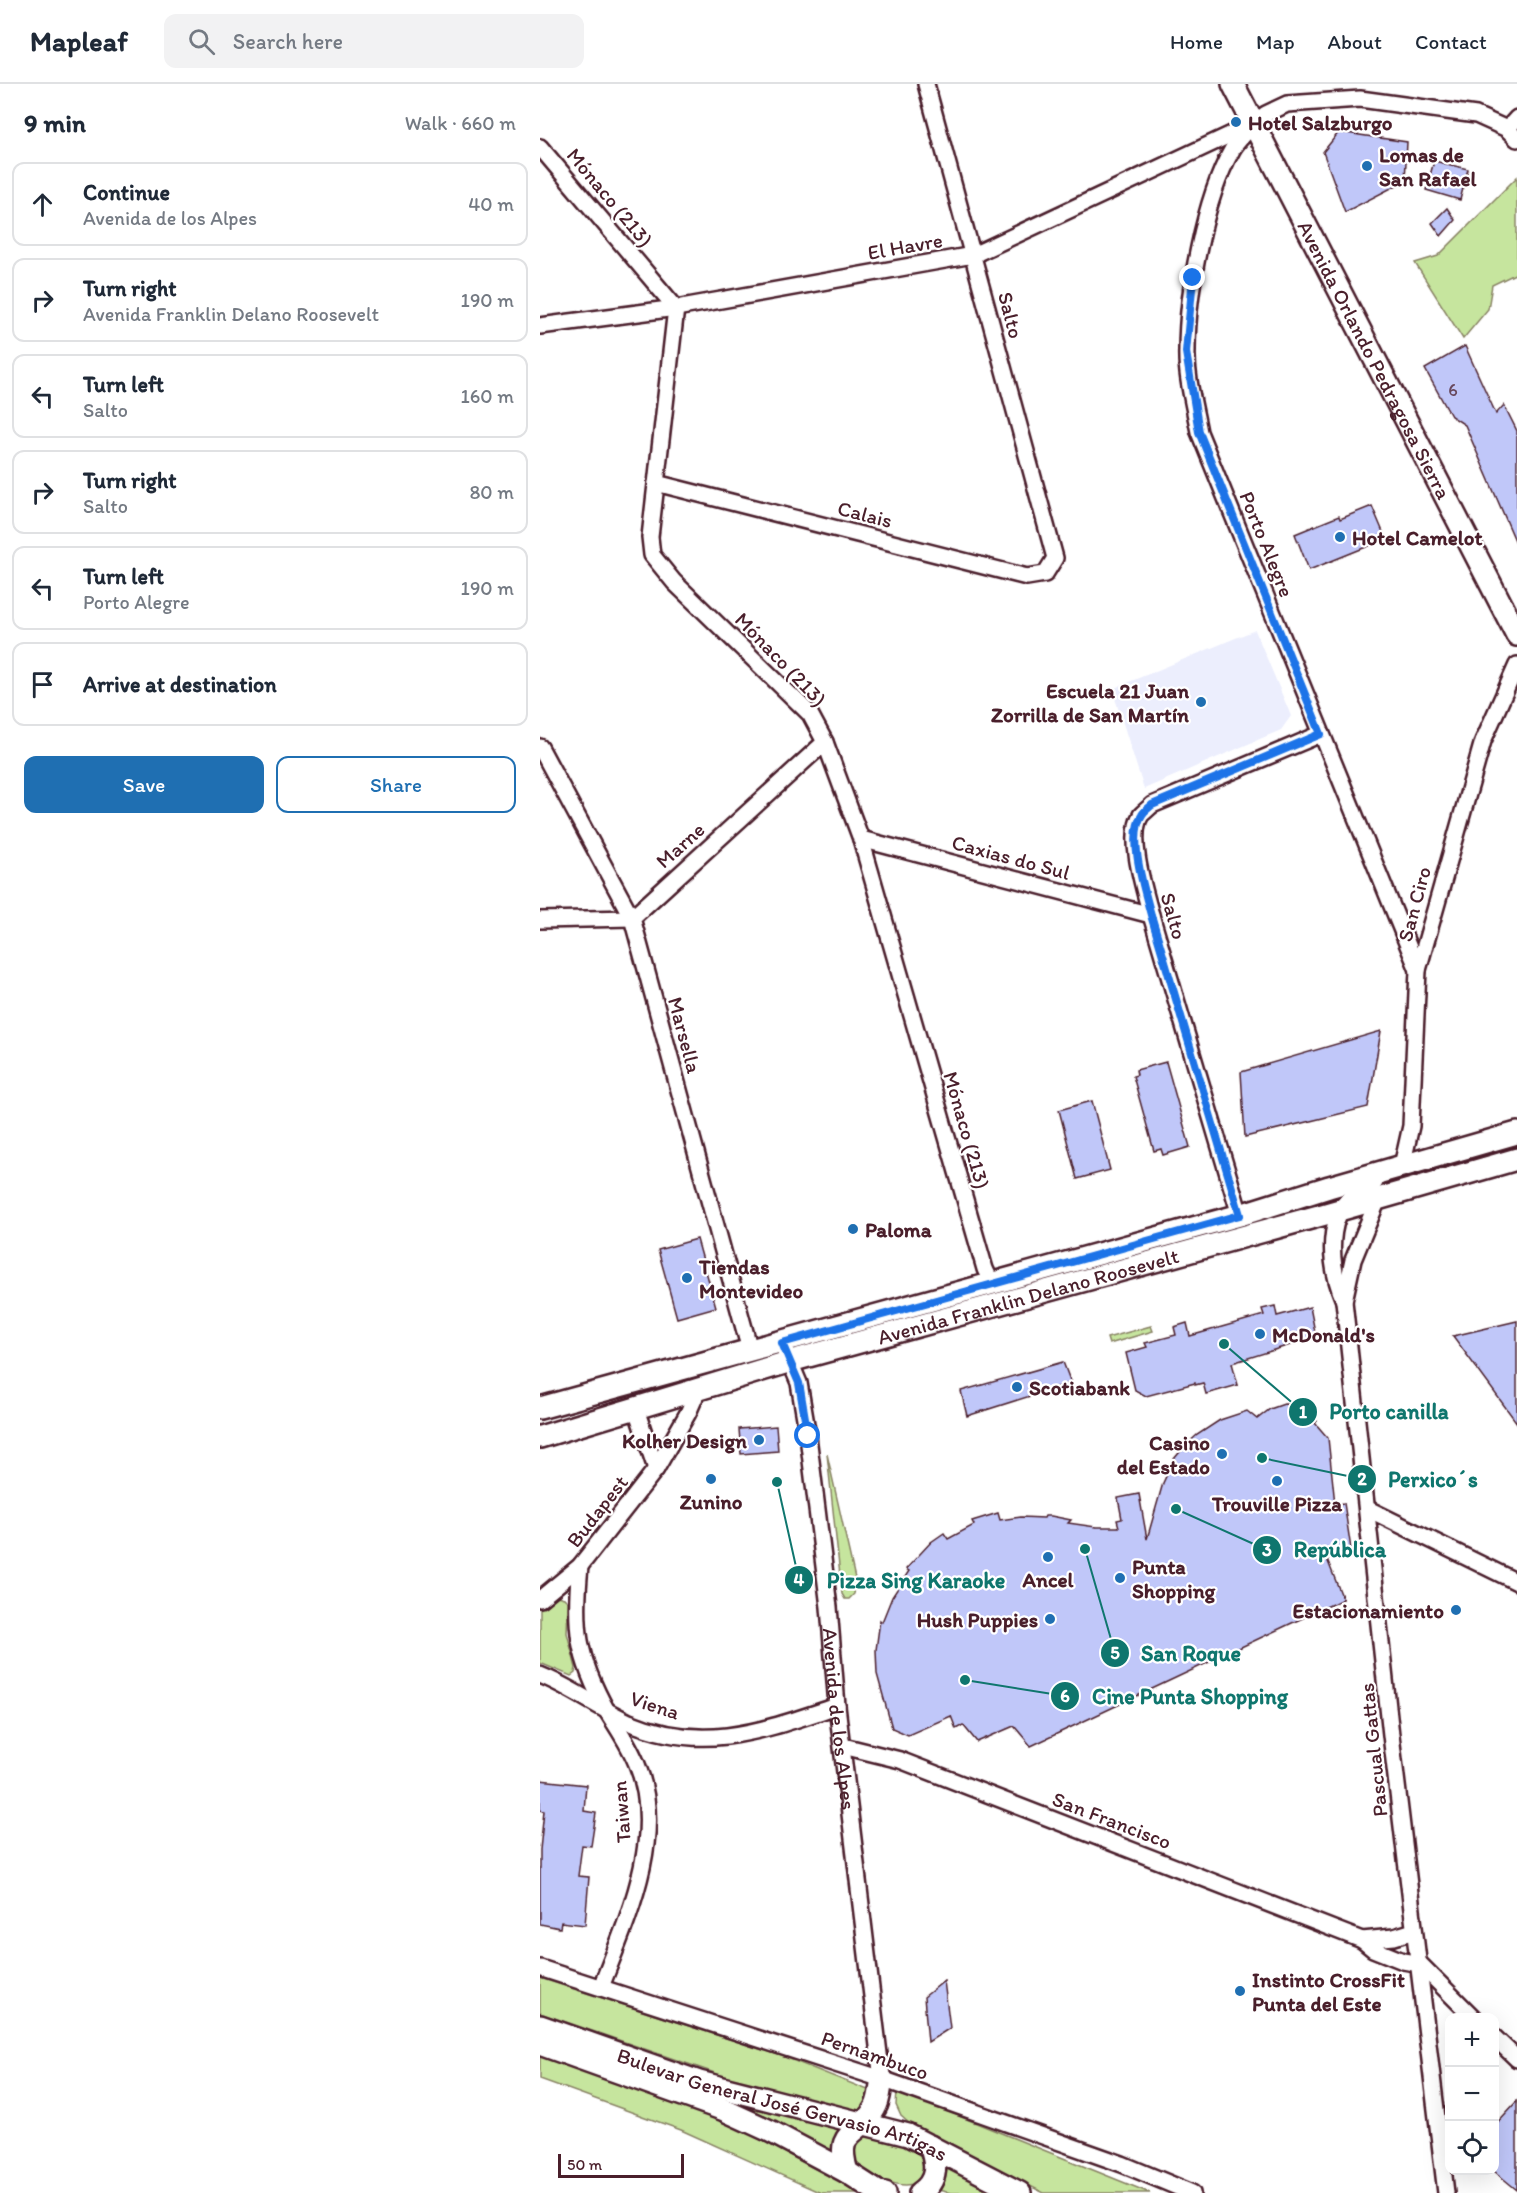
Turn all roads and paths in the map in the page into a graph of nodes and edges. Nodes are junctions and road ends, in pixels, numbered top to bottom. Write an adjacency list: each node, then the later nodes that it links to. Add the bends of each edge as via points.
1 (926, 84): 6 (street, Salto)
2 (1233, 84): 3 (main road, Avenida Orlando Pedragosa Sierra)
3 (1253, 124): 4 (street, via 1287,104 1360,99 1476,115); 6 (street, El Havre); 11 (main road, Avenida Orlando Pedragosa Sierra); 13 (street, Porto Alegre, via 1233,148 1210,207 1193,278 1186,352 1199,432)
4 (1513, 129)
5 (540, 147): 7 (street, Mónaco (213))
6 (973, 255): 7 (street, El Havre); 10 (street, Salto)
7 (676, 308): 8 (street, El Havre); 9 (street, Mónaco (213))
8 (540, 326)
9 (656, 483): 10 (street, Calais, via 1028,577 1045,574); 14 (street, Mónaco (213), via 652,555 674,582 810,714)
10 (1055, 558)
11 (1517, 635)
12 (1517, 665): 20 (street, San Ciro, via 1483,741)
13 (1321, 734): 17 (street, Salto, via 1152,805 1142,815 1137,826 1140,872); 20 (street, Porto Alegre)
14 (825, 742): 16 (street, Mónaco (213)); 18 (street, Marne)
15 (540, 747): 18 (street, Marsella)
16 (861, 839): 17 (street, Caxias do Sul); 28 (street, Mónaco (213))
17 (1151, 915): 27 (street, Salto)
18 (632, 918): 19 (street); 30 (street, Marsella)
19 (540, 920)
20 (1418, 970): 24 (street, San Ciro, via 1411,1126)
21 (1517, 1133): 22 (main road, Avenida Franklin Delano Roosevelt)
22 (1429, 1158): 24 (main road, Avenida Franklin Delano Roosevelt); 26 (street, via 1412,1171 1359,1188)
23 (1517, 1159): 25 (main road, Avenida Franklin Delano Roosevelt)
24 (1402, 1166): 27 (main road, Avenida Franklin Delano Roosevelt)
25 (1379, 1197): 26 (main road, Avenida Franklin Delano Roosevelt); 29 (street, Pascual Gattas, via 1353,1260)
26 (1341, 1208): 29 (street, Pascual Gattas, via 1333,1231 1337,1282); 31 (main road, Avenida Franklin Delano Roosevelt)
27 (1240, 1215): 28 (main road, Avenida Franklin Delano Roosevelt)
28 (992, 1284): 31 (main road, Avenida Franklin Delano Roosevelt)
29 (1344, 1301): 37 (street, Pascual Gattas)
30 (750, 1350): 31 (main road, Avenida Franklin Delano Roosevelt); 33 (main road, Avenida Franklin Delano Roosevelt)
31 (786, 1352): 32 (main road, Avenida Franklin Delano Roosevelt); 42 (street, Avenida de los Alpes, via 799,1383 808,1436)
32 (699, 1389): 34 (main road, Avenida Franklin Delano Roosevelt); 36 (street, Budapest)
33 (540, 1408)
34 (636, 1409): 35 (main road, Avenida Franklin Delano Roosevelt); 36 (street, Budapest)
35 (540, 1437)
36 (656, 1469): 38 (street, Budapest)
37 (1368, 1509): 39 (street); 45 (street, Pascual Gattas)
38 (580, 1566): 40 (street, Budapest); 43 (street, Viena, via 576,1606 579,1643)
39 (1517, 1582)
40 (540, 1599)
41 (540, 1675): 43 (street)
42 (837, 1706): 43 (street, Viena, via 744,1735 722,1738 653,1731); 44 (street, Avenida de los Alpes)
43 (606, 1709): 49 (street, Taiwan, via 639,1767 645,1791 646,1849 627,1920)
44 (843, 1746): 46 (street, San Francisco, via 900,1760); 55 (street, Avenida de los Alpes)
45 (1414, 1931): 46 (street, San Francisco); 47 (street, Pascual Gattas)
46 (1362, 1940): 47 (street, San Francisco, via 1373,1949)
47 (1420, 1964): 50 (street, San Francisco); 64 (street, Pascual Gattas)
48 (540, 1968): 49 (street, Pernambuco)
49 (601, 1987): 55 (street, Pernambuco)
50 (1469, 2013)
51 (540, 2026): 56 (main road, Bulevar General José Gervasio Artigas, via 699,2082)
52 (1499, 2042): 54 (street)
53 (540, 2044): 59 (main road, Bulevar General José Gervasio Artigas, via 722,2109)
54 (1517, 2059)
55 (882, 2079): 56 (main road, Avenida de los Alpes, via 876,2107); 57 (main road, Avenida de los Alpes, via 890,2112); 63 (street, Pernambuco, via 1122,2164)
56 (863, 2124): 57 (main road, Bulevar General José Gervasio Artigas); 59 (main road, Avenida de los Alpes, via 851,2132 843,2146)
57 (908, 2135): 58 (main road, Bulevar General José Gervasio Artigas)
58 (930, 2146): 61 (main road, via 936,2173); 62 (main road, Bulevar General José Gervasio Artigas)
59 (847, 2172): 60 (main road, Bulevar General José Gervasio Artigas)
60 (881, 2192)
61 (920, 2193)
62 (1020, 2193)
63 (1192, 2193)
64 (1446, 2193)

